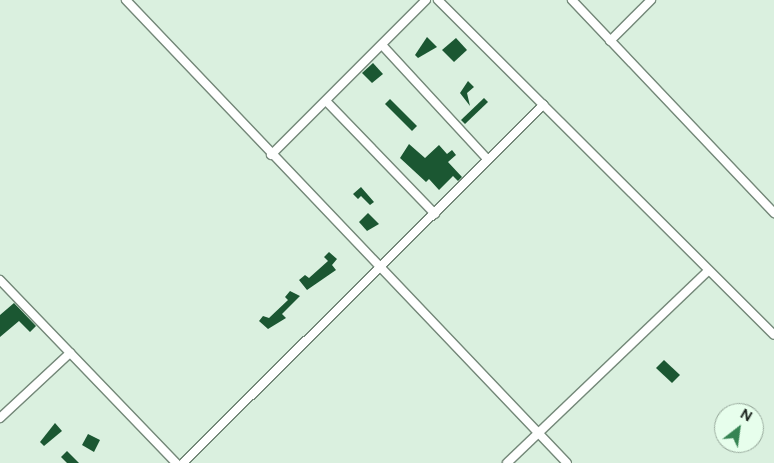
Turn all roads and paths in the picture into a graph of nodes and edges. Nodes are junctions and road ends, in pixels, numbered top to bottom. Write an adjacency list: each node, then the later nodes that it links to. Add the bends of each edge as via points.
1 (126, 0): 10 (street)
2 (426, 0): 7 (street)
3 (438, 0): 9 (street)
4 (572, 0): 6 (street)
5 (651, 0): 6 (street)
6 (610, 41): 12 (street)
7 (382, 44): 8 (street); 11 (street)
8 (326, 100): 10 (street); 13 (street)
9 (543, 105): 11 (street); 15 (street)
10 (271, 155): 14 (street)
11 (488, 160): 13 (street)
12 (774, 213)
13 (435, 214): 14 (street)
14 (379, 269): 20 (street); 22 (street)
15 (708, 271): 17 (street); 20 (street)
16 (0, 280): 18 (street)
17 (774, 335)
18 (70, 353): 19 (street); 21 (street)
19 (0, 418)
20 (538, 433): 23 (street); 24 (street)
21 (176, 463)
22 (183, 463)
23 (507, 463)
24 (567, 463)

